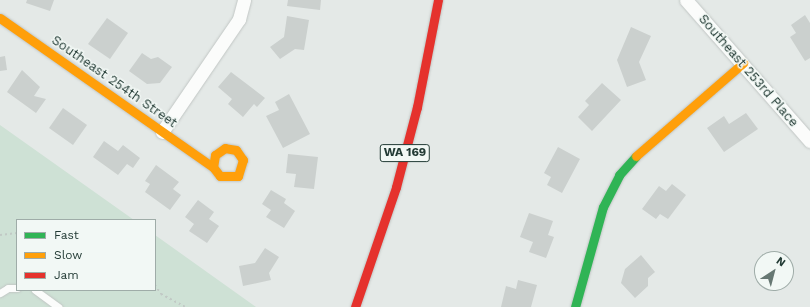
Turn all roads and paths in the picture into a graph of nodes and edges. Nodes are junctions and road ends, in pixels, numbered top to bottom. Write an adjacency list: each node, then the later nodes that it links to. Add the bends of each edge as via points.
1 (244, 0): 6 (street, via 239,19)
2 (438, 0): 17 (street, WA 169, via 417,107 398,179)
3 (686, 0): 5 (street, Southeast 253rd Place)
4 (0, 18): 6 (street, Southeast 254th Street)
5 (742, 63): 7 (street, Southeast 253rd Place); 18 (street, via 645,145 619,175 603,207)
6 (162, 132): 8 (street, Southeast 254th Street)
7 (810, 141)
8 (213, 167)
9 (16, 233): 10 (path)
10 (0, 235)
11 (156, 286): 16 (path, via 166,298)
12 (16, 288): 14 (lane, via 8,288)
13 (36, 291): 15 (lane)
14 (0, 293)
15 (58, 307)
16 (185, 307)
17 (356, 307)
18 (575, 307)

